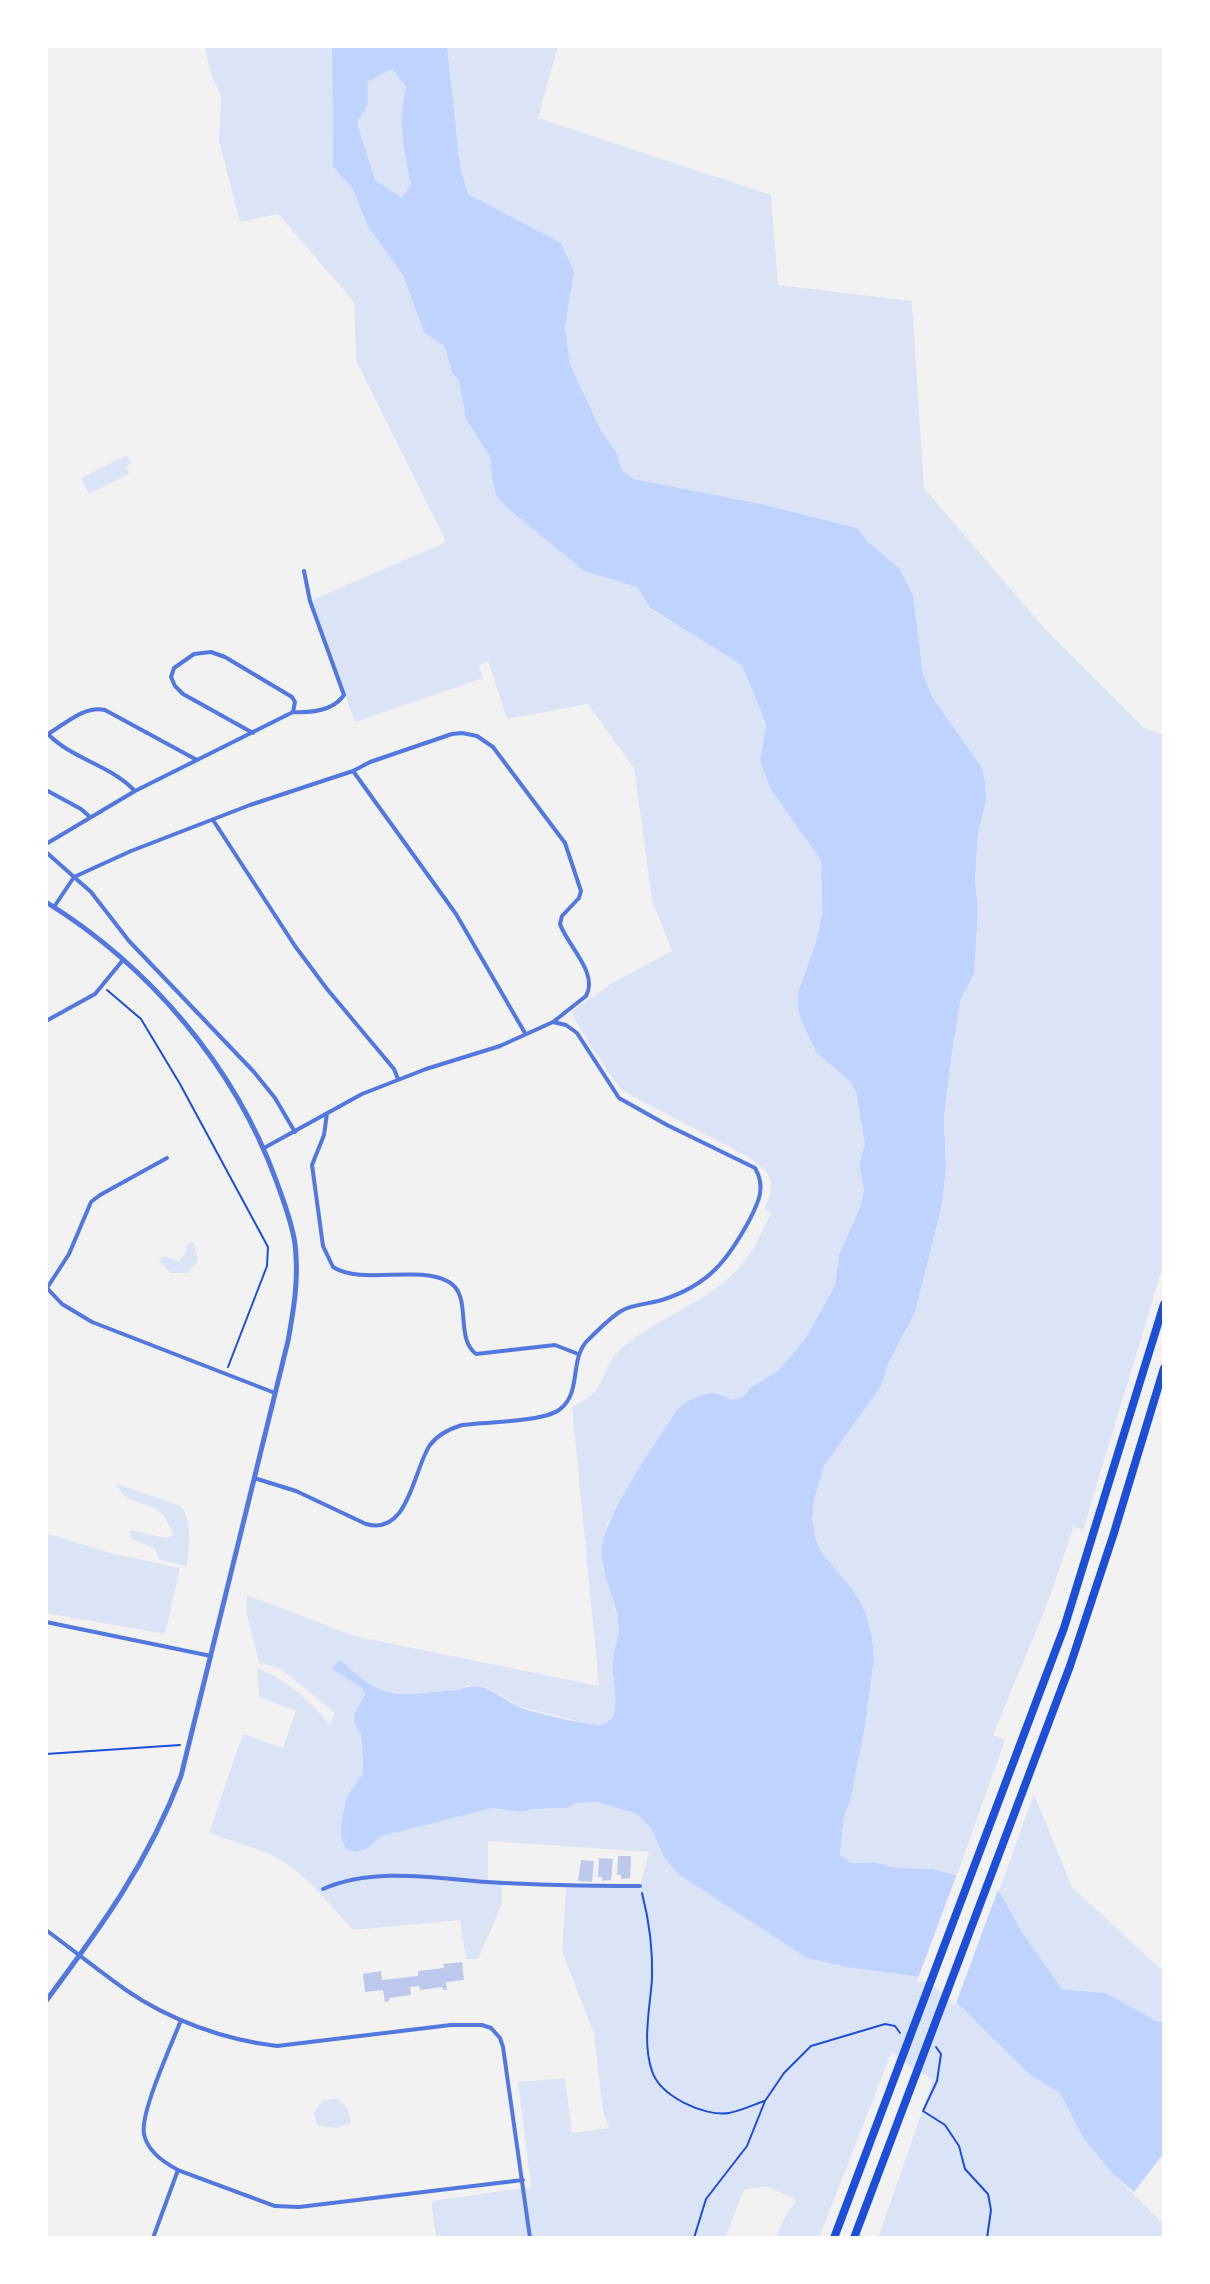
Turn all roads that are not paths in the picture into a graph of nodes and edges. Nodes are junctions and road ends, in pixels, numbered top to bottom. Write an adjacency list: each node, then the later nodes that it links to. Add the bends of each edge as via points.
1 (304, 571): 2 (street, via 344,695 339,703 310,713)
2 (293, 712): 3 (street); 3 (street, via 292,697 225,657 194,654 174,668 171,677 183,694)
3 (254, 734): 5 (street)
4 (47, 735): 5 (street, via 97,708); 8 (street)
5 (197, 760): 8 (street)
6 (353, 771): 10 (street); 18 (street, via 452,734 469,734 493,747 565,843 581,891 560,924 590,990); 19 (street, via 456,914)
7 (46, 790): 9 (street)
8 (135, 791): 9 (street)
9 (90, 817): 11 (street)
10 (213, 820): 13 (street); 20 (street, via 295,946)
11 (46, 844)
12 (46, 852): 13 (street)
13 (74, 877): 15 (street); 22 (street, via 254,1072)
14 (46, 902): 15 (street)
15 (54, 907): 16 (street)
16 (123, 960): 17 (street, via 103,986); 23 (street, via 196,1037)
17 (46, 1021)
18 (553, 1022): 19 (street); 27 (street, via 572,1028 619,1098 755,1168 762,1189 732,1254 718,1268 677,1295 622,1310)
19 (525, 1033): 20 (street)
20 (398, 1079): 21 (street)
21 (327, 1113): 22 (street); 27 (street, via 312,1165 323,1246 333,1267 350,1274 453,1283 466,1339 476,1354 555,1345)
22 (295, 1132): 23 (street)
23 (264, 1148): 29 (street, via 287,1210 296,1262 296,1301)
24 (167, 1158): 25 (street, via 91,1202 69,1254)
25 (46, 1288): 29 (street, via 92,1322)
26 (1164, 1304): 43 (highway, via 1064,1628)
27 (578, 1354): 30 (street, via 571,1397 560,1410 462,1425 436,1438 402,1508 386,1524 366,1524 296,1491)
28 (1164, 1368): 44 (highway, via 1093,1599)
29 (275, 1393): 30 (street)
30 (253, 1478): 32 (street)
31 (46, 1622): 32 (street)
32 (211, 1656): 36 (street, via 181,1776 153,1844)
33 (640, 1886): 34 (street, via 421,1877 345,1880)
34 (323, 1889)
35 (46, 1930): 36 (street)
36 (80, 1955): 37 (street); 38 (street, via 128,1992)
37 (46, 2001)
38 (181, 2020): 39 (street, via 143,2127 150,2149); 40 (street, via 277,2046 451,2025 491,2028 503,2047)
39 (178, 2170): 40 (street, via 275,2206 299,2207); 41 (street)
40 (523, 2180): 42 (street)
41 (153, 2238)
42 (530, 2238)
43 (834, 2238)
44 (854, 2238)

